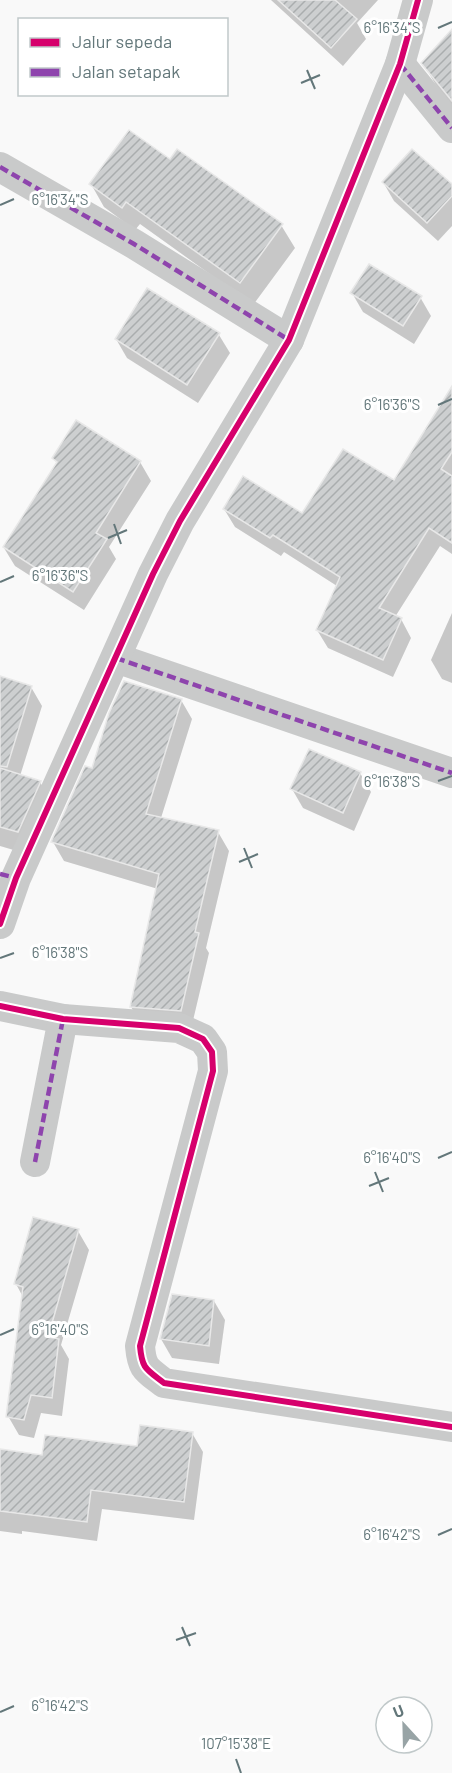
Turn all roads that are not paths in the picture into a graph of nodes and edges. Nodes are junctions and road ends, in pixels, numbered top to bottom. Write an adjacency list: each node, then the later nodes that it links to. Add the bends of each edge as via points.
1 (418, 0): 2 (street)
2 (400, 64): 3 (street); 5 (street)
3 (452, 128)
4 (0, 167): 5 (street)
5 (289, 340): 6 (street, via 180,521)
6 (116, 657): 7 (street); 8 (street)
7 (452, 773)
8 (8, 876): 9 (street)
9 (0, 924)
10 (0, 1006): 11 (street)
11 (63, 1019): 12 (street); 13 (street, via 179,1028 203,1039 212,1052 213,1071 140,1346 142,1363 149,1372 164,1383)
12 (35, 1162)
13 (452, 1427)

